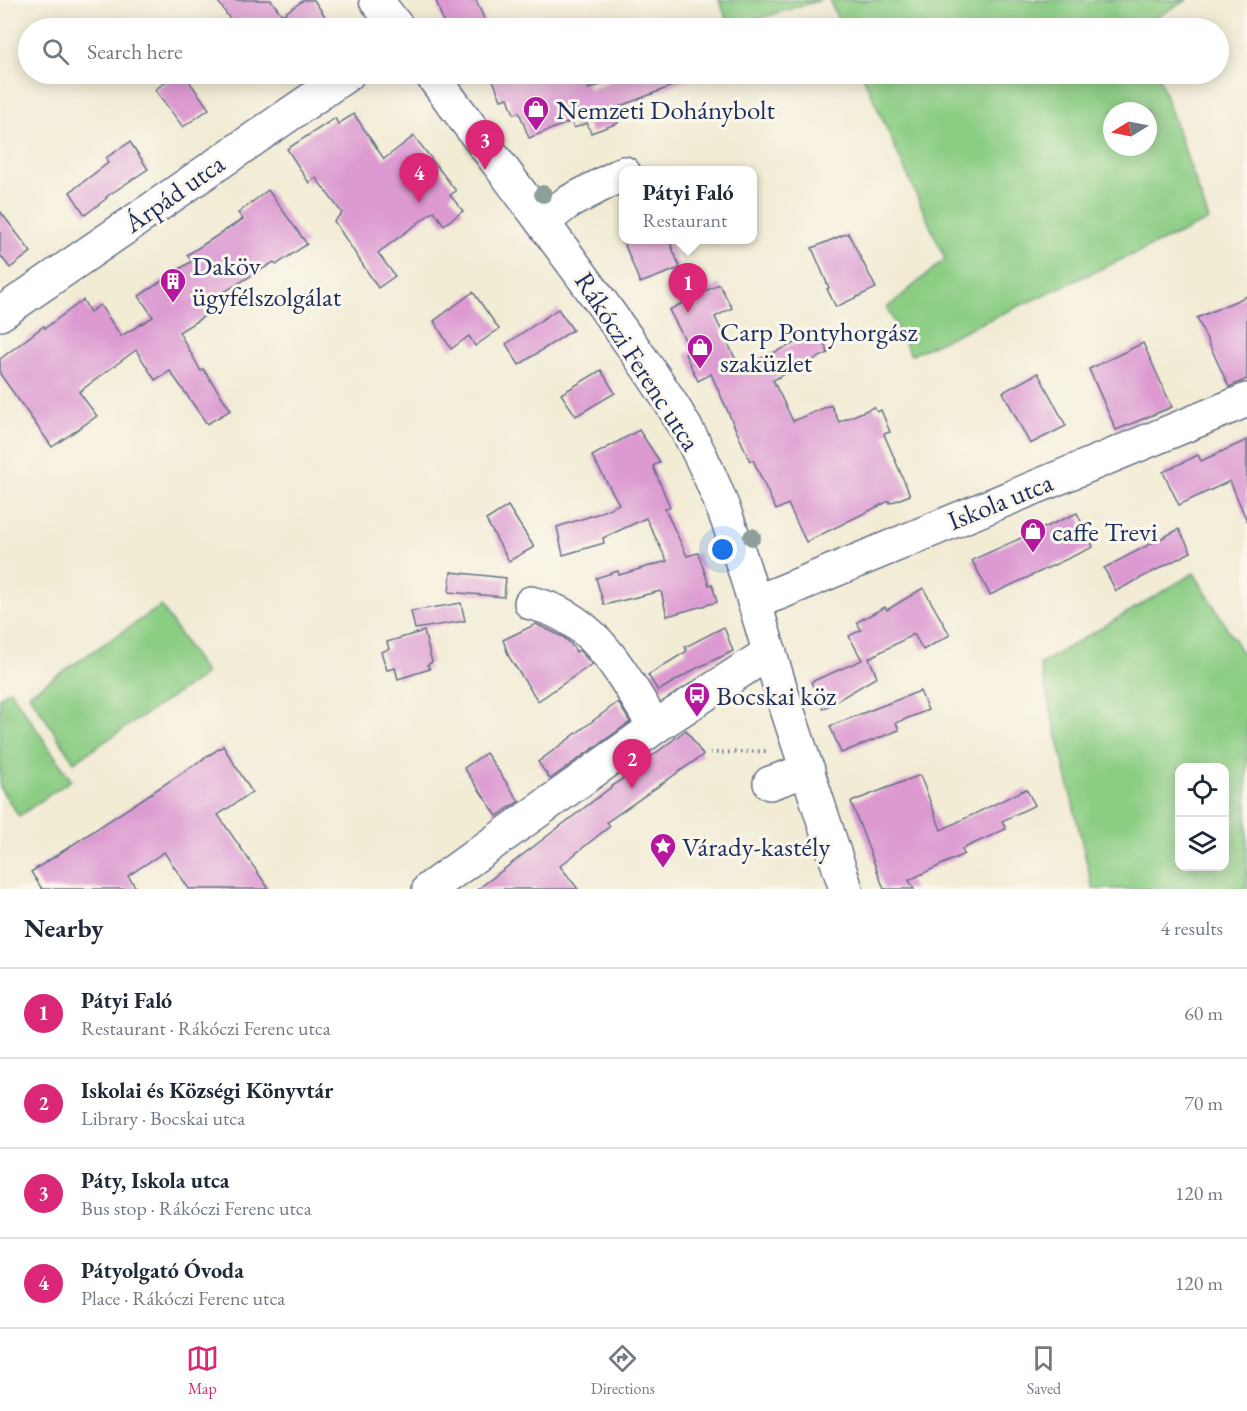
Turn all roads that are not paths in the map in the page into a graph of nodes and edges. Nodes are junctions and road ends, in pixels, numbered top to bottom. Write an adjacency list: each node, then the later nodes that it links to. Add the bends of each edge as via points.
1 (376, 0): 2 (street)
2 (390, 18)
3 (334, 84): 7 (street, Árpád utca)
4 (439, 84): 6 (street, Rákóczi Ferenc utca)
5 (619, 175): 6 (street, via 567,203)
6 (543, 222): 9 (street, Rákóczi Ferenc utca, via 658,384 700,456 725,512)
7 (0, 314)
8 (1247, 400): 9 (street, Iskola utca)
9 (754, 602): 11 (street, Rákóczi Ferenc utca)
10 (531, 603): 12 (street, via 573,620 605,648)
11 (771, 652): 12 (street); 13 (street, Rákóczi Ferenc utca)
12 (655, 727): 15 (street)
13 (808, 770): 14 (street); 16 (street, Rákóczi Ferenc utca)
14 (770, 783)
15 (429, 889)
16 (846, 889)

